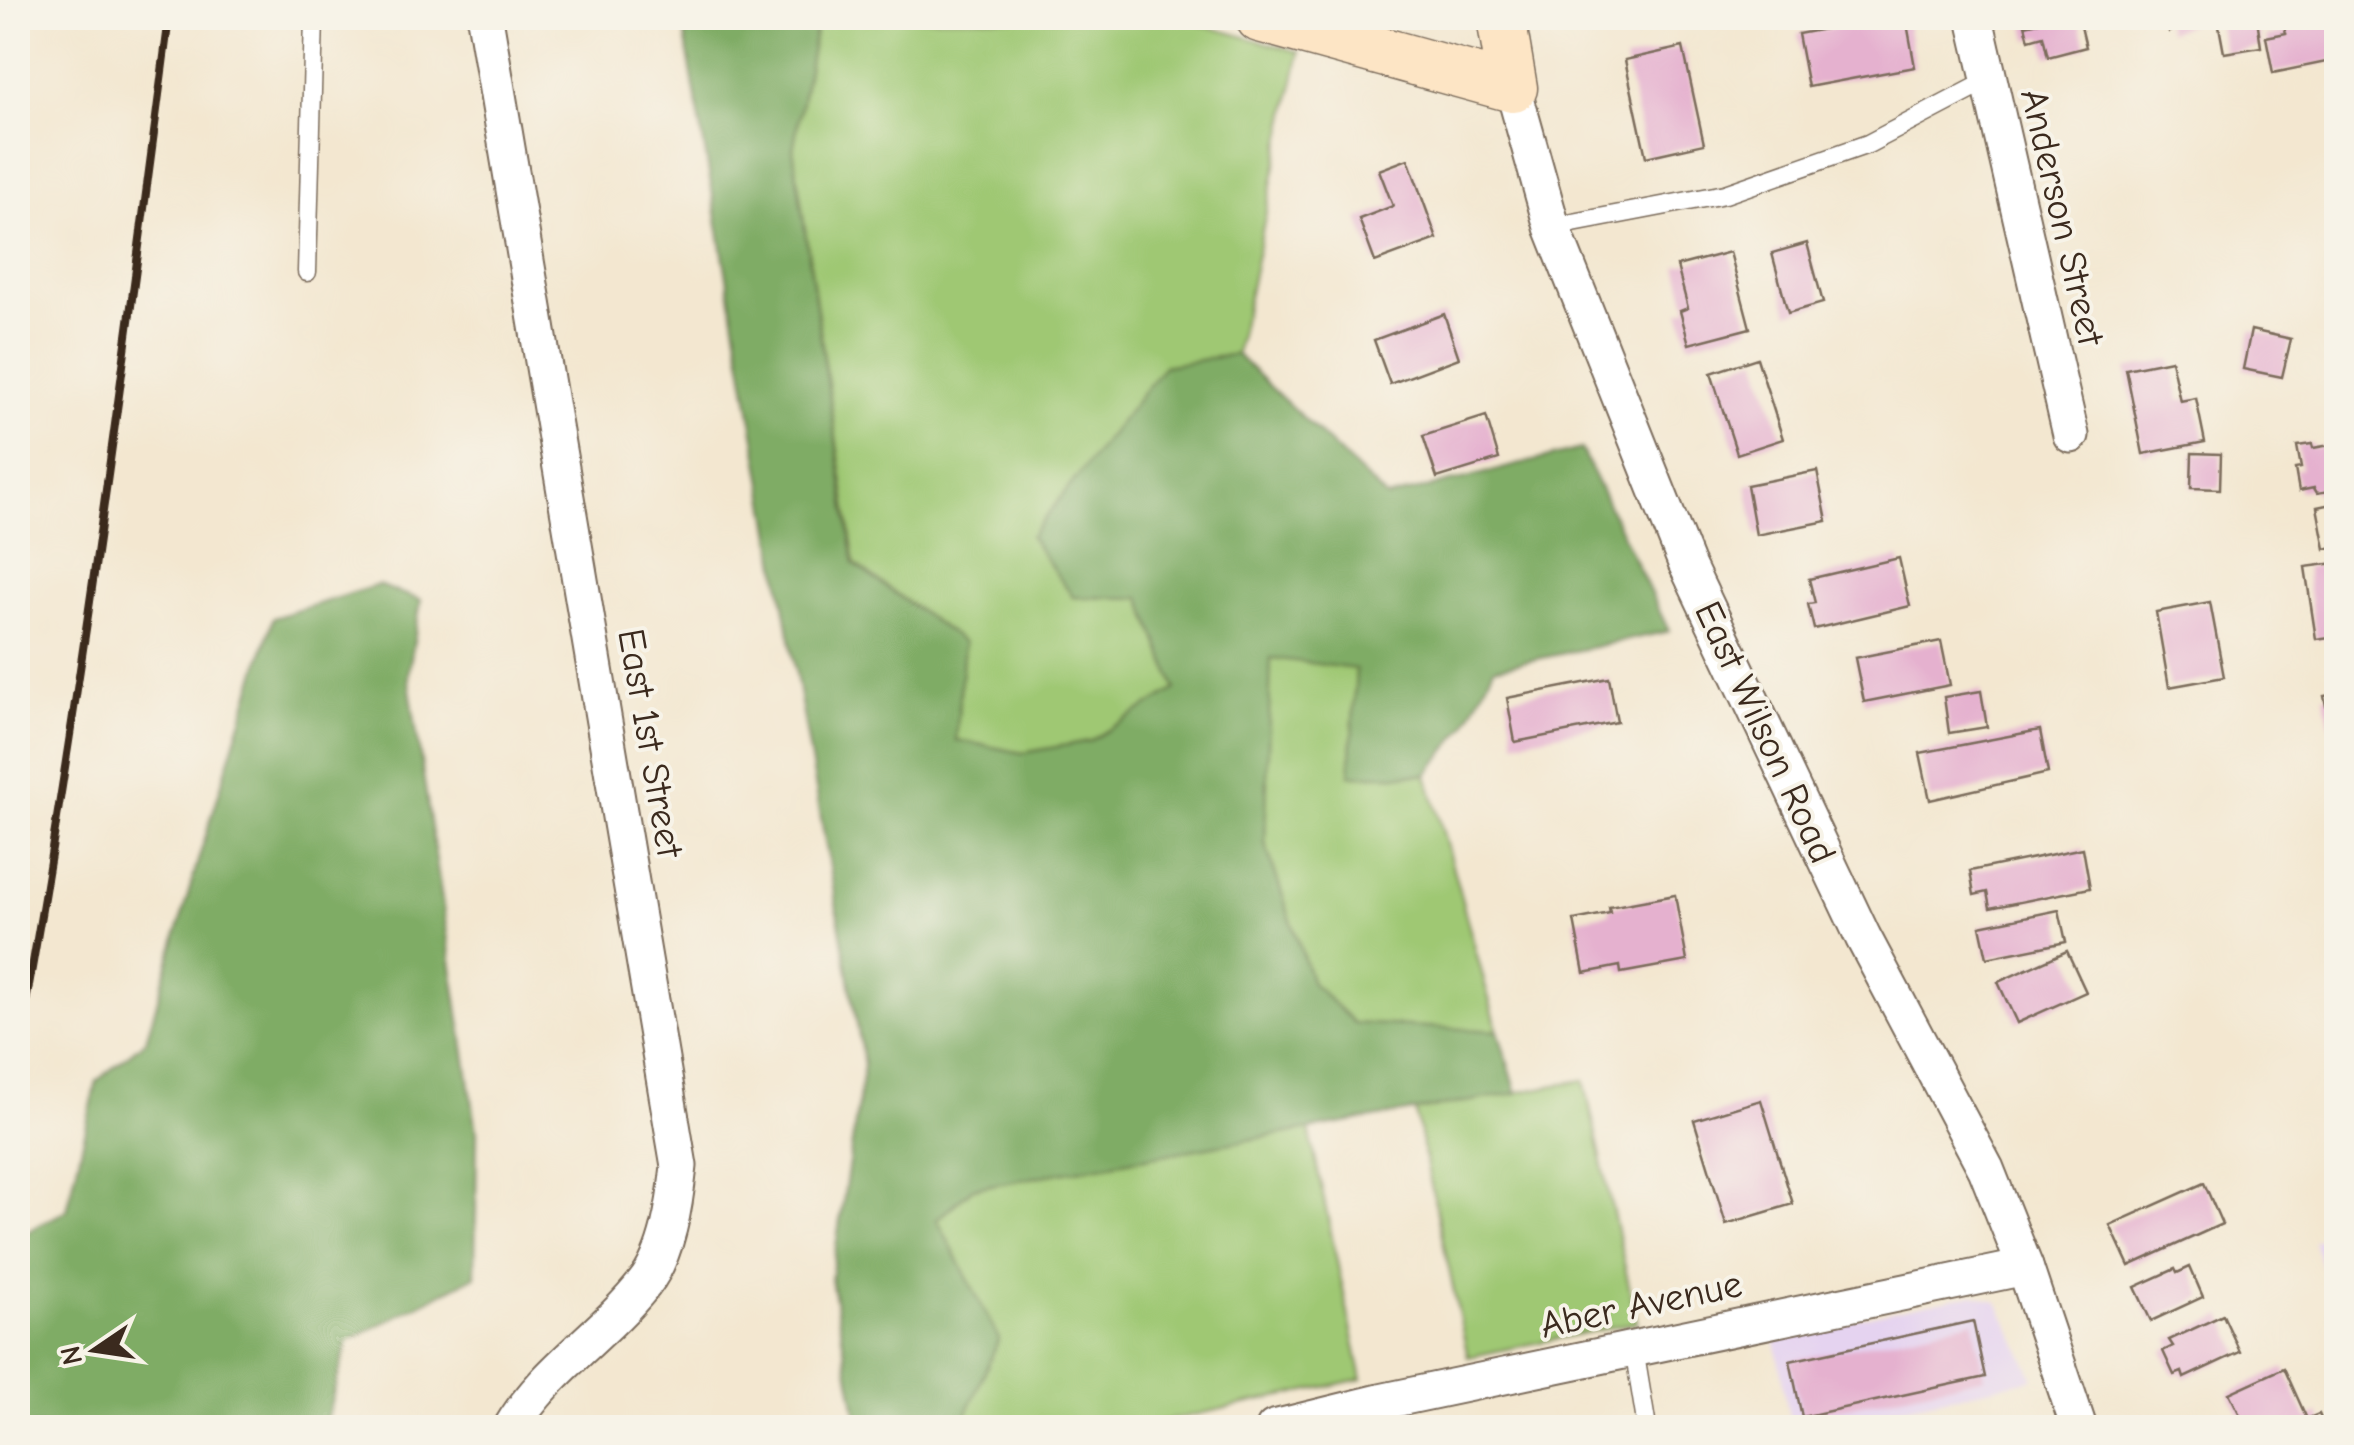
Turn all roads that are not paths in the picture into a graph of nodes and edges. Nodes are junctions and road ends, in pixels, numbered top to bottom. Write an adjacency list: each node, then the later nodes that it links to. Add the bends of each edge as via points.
1 (314, 18): 9 (lane)
2 (485, 18): 14 (street, East 1st Street, via 679,1166 674,1218 646,1282 527,1400)
3 (1260, 18): 7 (street)
4 (1501, 18): 7 (street, East Wilson Road)
5 (1975, 18): 6 (street, Anderson Street)
6 (1988, 80): 8 (lane, via 1868,144 1725,194); 10 (street, Anderson Street)
7 (1513, 88): 8 (street, East Wilson Road)
8 (1552, 227): 11 (street, East Wilson Road, via 1686,562 1863,937 1986,1169)
9 (307, 272)
10 (2070, 435)
11 (2025, 1267): 12 (street, Aber Avenue); 17 (street, East Wilson Road)
12 (1634, 1349): 13 (street, Aber Avenue); 16 (lane)
13 (1382, 1415): 15 (street, Aber Avenue)
14 (511, 1428)
15 (1274, 1428)
16 (1647, 1428)
17 (2079, 1428)

